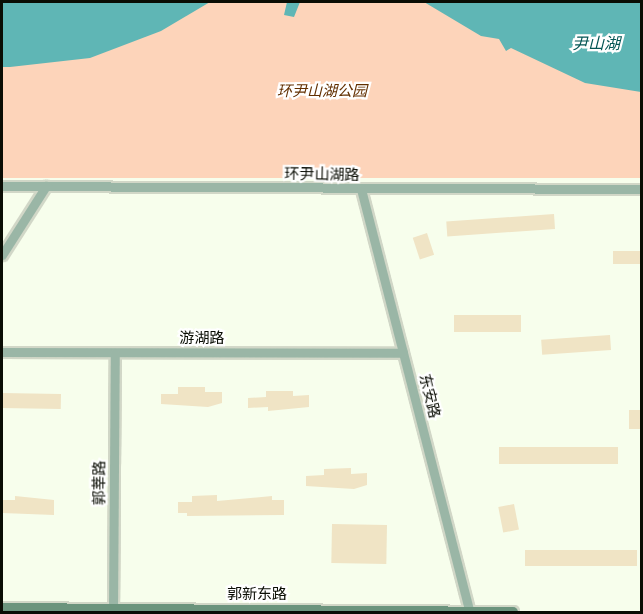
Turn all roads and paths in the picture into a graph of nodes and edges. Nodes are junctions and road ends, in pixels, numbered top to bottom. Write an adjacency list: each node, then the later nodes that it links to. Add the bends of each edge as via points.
1 (2, 186): 2 (street, 环尹山湖路)
2 (46, 186): 3 (street, 环尹山湖路); 5 (street)
3 (361, 189): 4 (street, 环尹山湖路); 8 (street, 东安路)
4 (642, 189)
5 (2, 255)
6 (2, 352): 7 (street, 游湖路)
7 (115, 353): 8 (street, 游湖路); 10 (street, 郭莘路)
8 (403, 353): 11 (street, 东安路)
9 (2, 608): 10 (main road, 郭新东路)
10 (113, 611): 11 (main road, 郭新东路)
11 (469, 612): 12 (main road, 郭新东路)
12 (513, 612)

